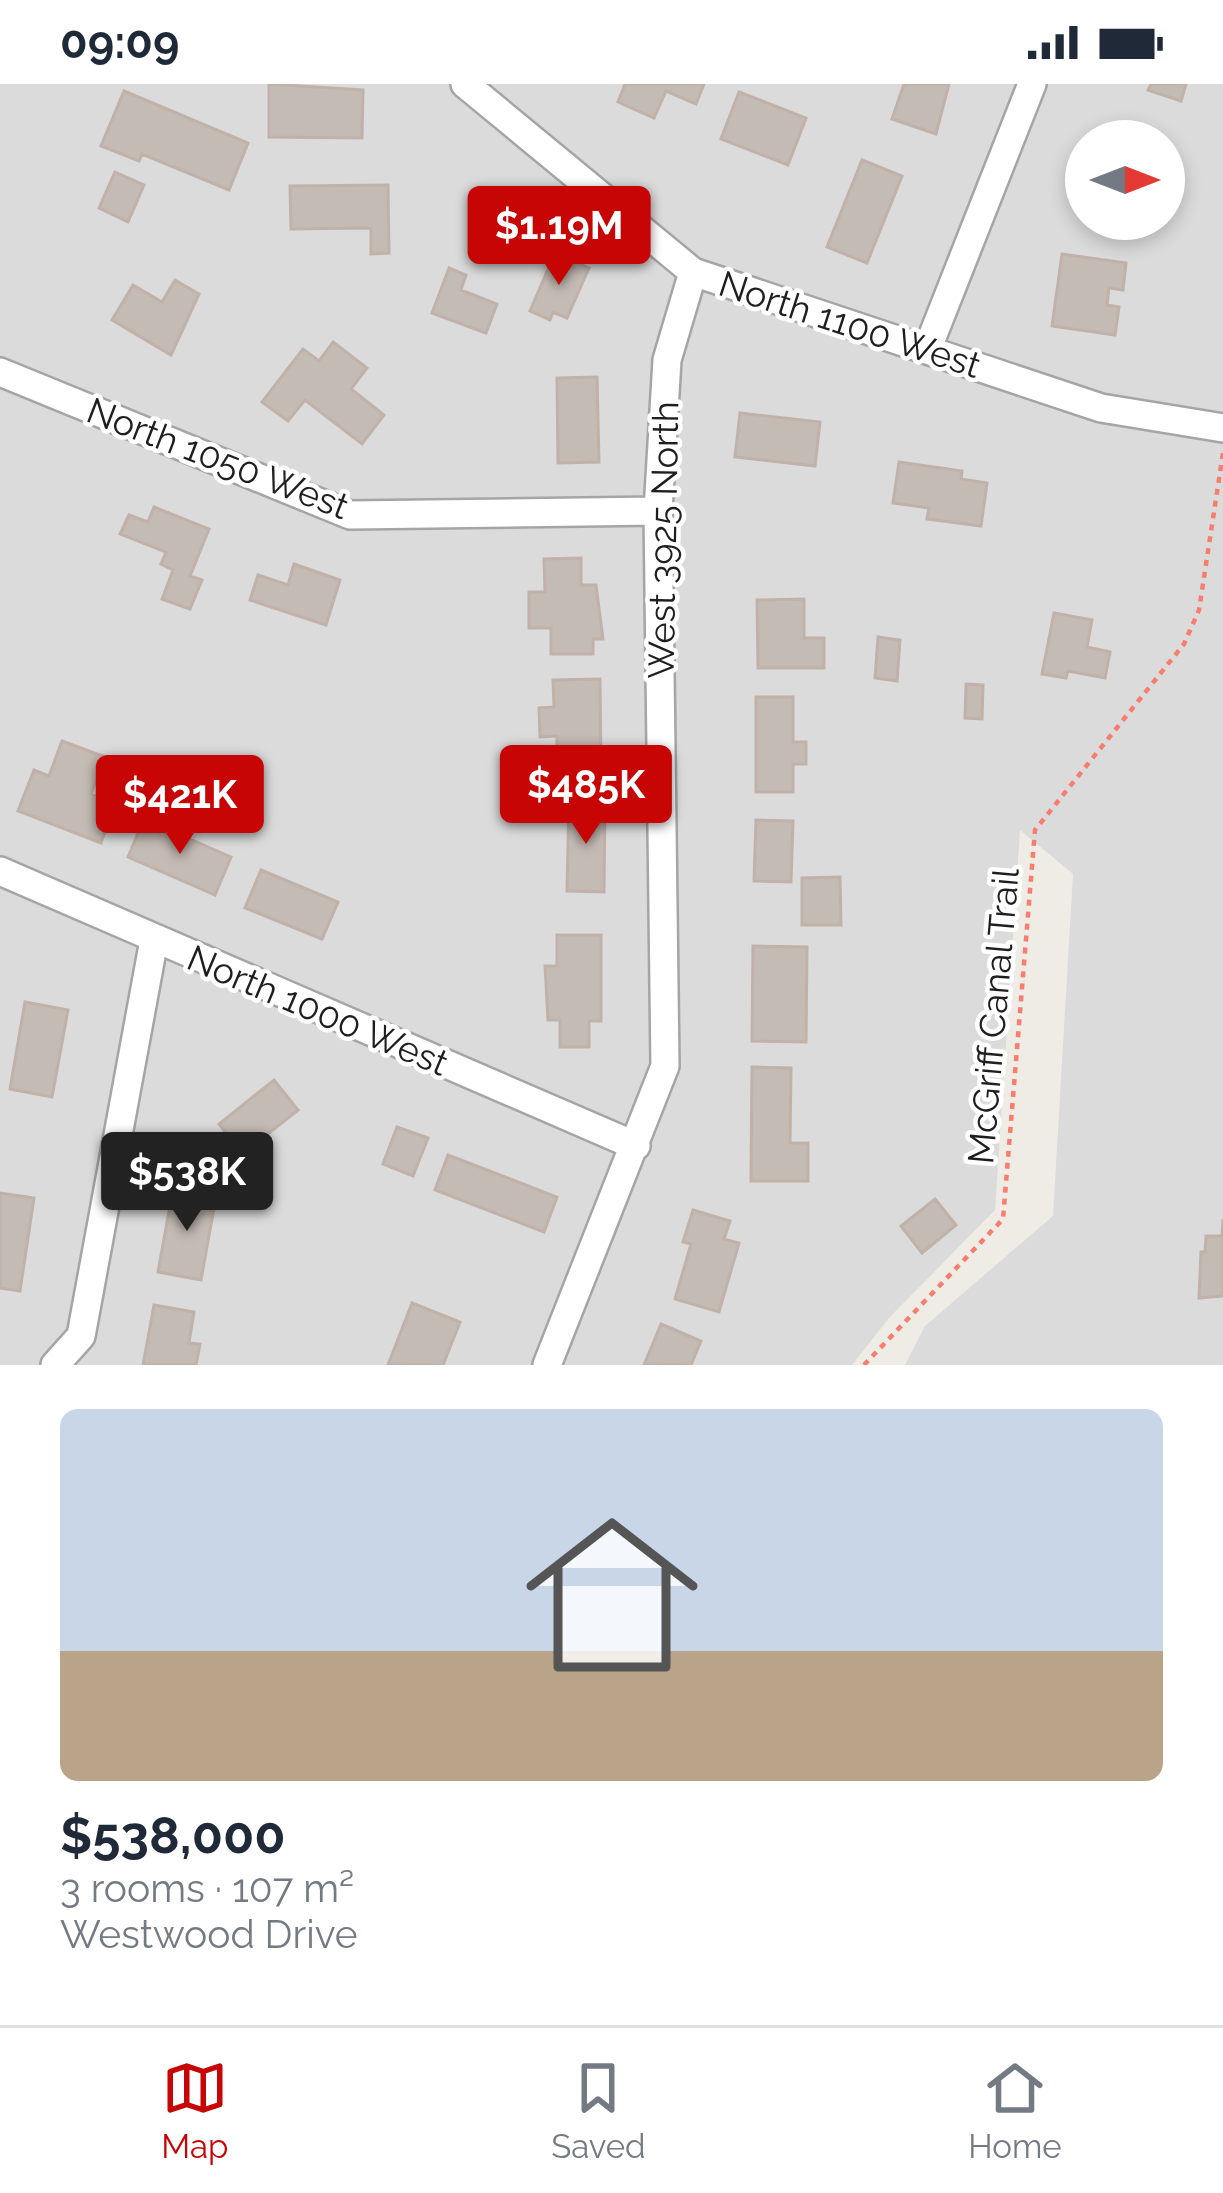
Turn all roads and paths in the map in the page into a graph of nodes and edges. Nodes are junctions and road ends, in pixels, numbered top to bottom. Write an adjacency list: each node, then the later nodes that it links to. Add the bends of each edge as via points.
1 (465, 84): 3 (street, North 1100 West)
2 (1032, 84): 4 (street)
3 (693, 272): 4 (street, North 1100 West); 8 (street, West 3925 North, via 667,360)
4 (927, 350): 6 (street, North 1100 West, via 1101,408)
5 (0, 371): 8 (street, North 1050 West, via 350,515)
6 (1223, 428)
7 (1222, 458): 14 (path, McGriff Canal Trail, via 1199,610 1184,644 1035,830 1003,1219)
8 (658, 511): 11 (street, West 3925 North, via 665,1066)
9 (0, 871): 10 (street, North 1000 West)
10 (154, 940): 11 (street, North 1000 West); 12 (street, via 81,1336)
11 (636, 1147): 13 (street, West 3925 North)
12 (55, 1365)
13 (547, 1365)
14 (864, 1365)

